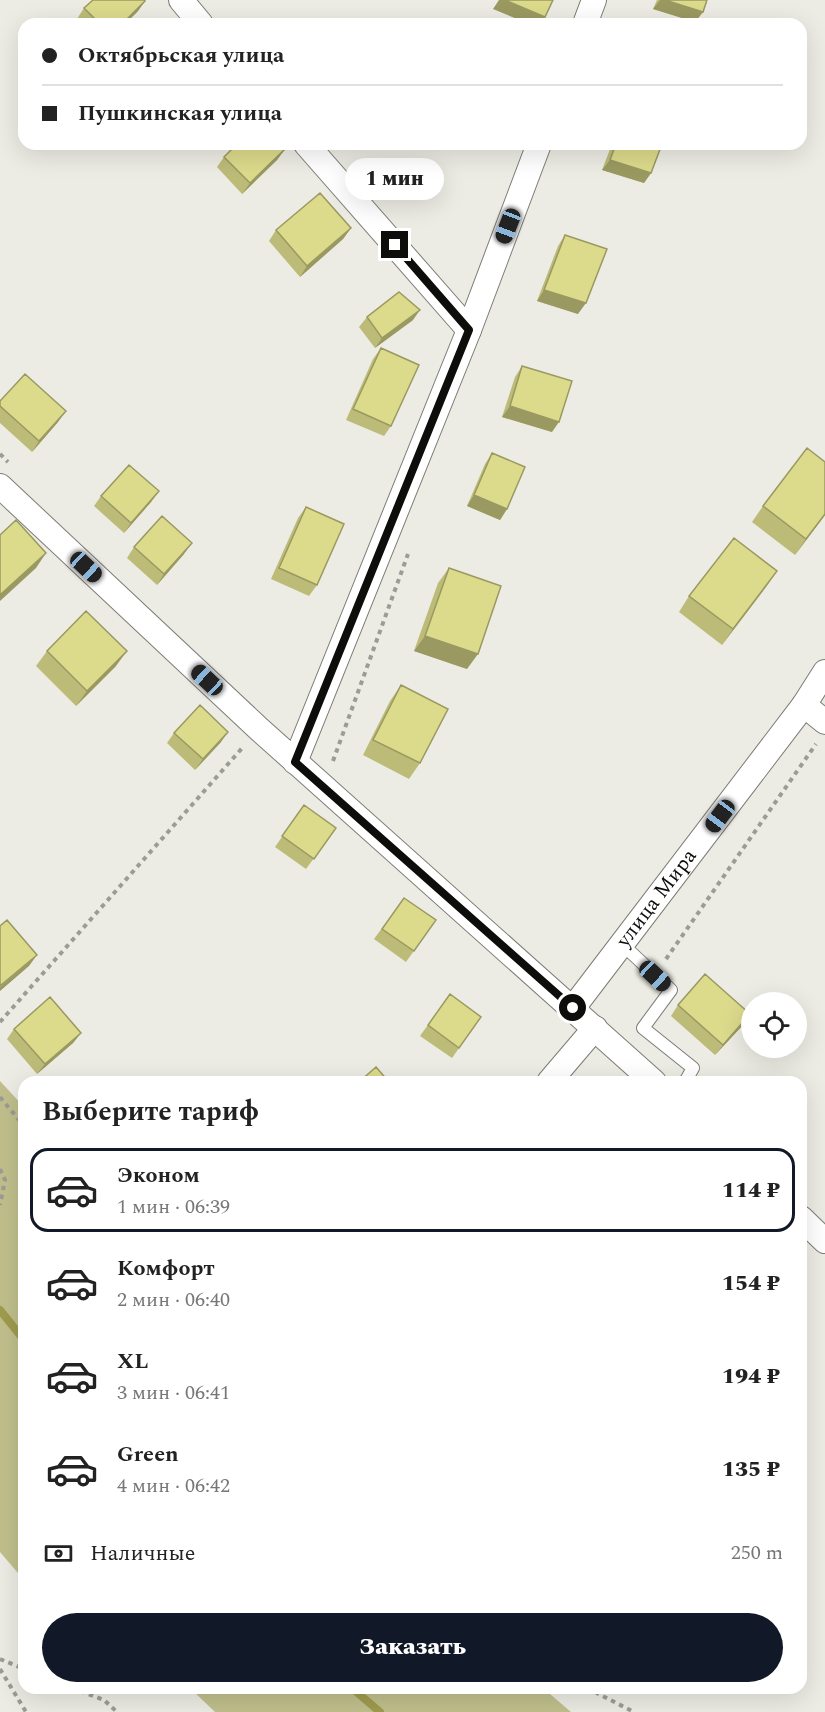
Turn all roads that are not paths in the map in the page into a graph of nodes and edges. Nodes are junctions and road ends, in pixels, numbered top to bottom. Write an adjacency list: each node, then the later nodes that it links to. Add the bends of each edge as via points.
1 (594, 0): 2 (street)
2 (587, 18)
3 (311, 150): 5 (street)
4 (537, 150): 5 (street)
5 (469, 330): 10 (street)
6 (0, 486): 10 (street)
7 (825, 672): 8 (street, улица Мира)
8 (804, 705): 9 (street); 11 (street, улица Мира)
9 (822, 731)
10 (295, 762): 12 (street)
11 (623, 945): 12 (street, улица Мира); 16 (lane, via 671,990 643,1028 693,1068)
12 (573, 1008): 13 (street)
13 (595, 1028): 14 (street); 15 (street)
14 (554, 1076)
15 (647, 1076)
16 (688, 1076)
17 (807, 1224): 18 (street)
18 (825, 1240)

